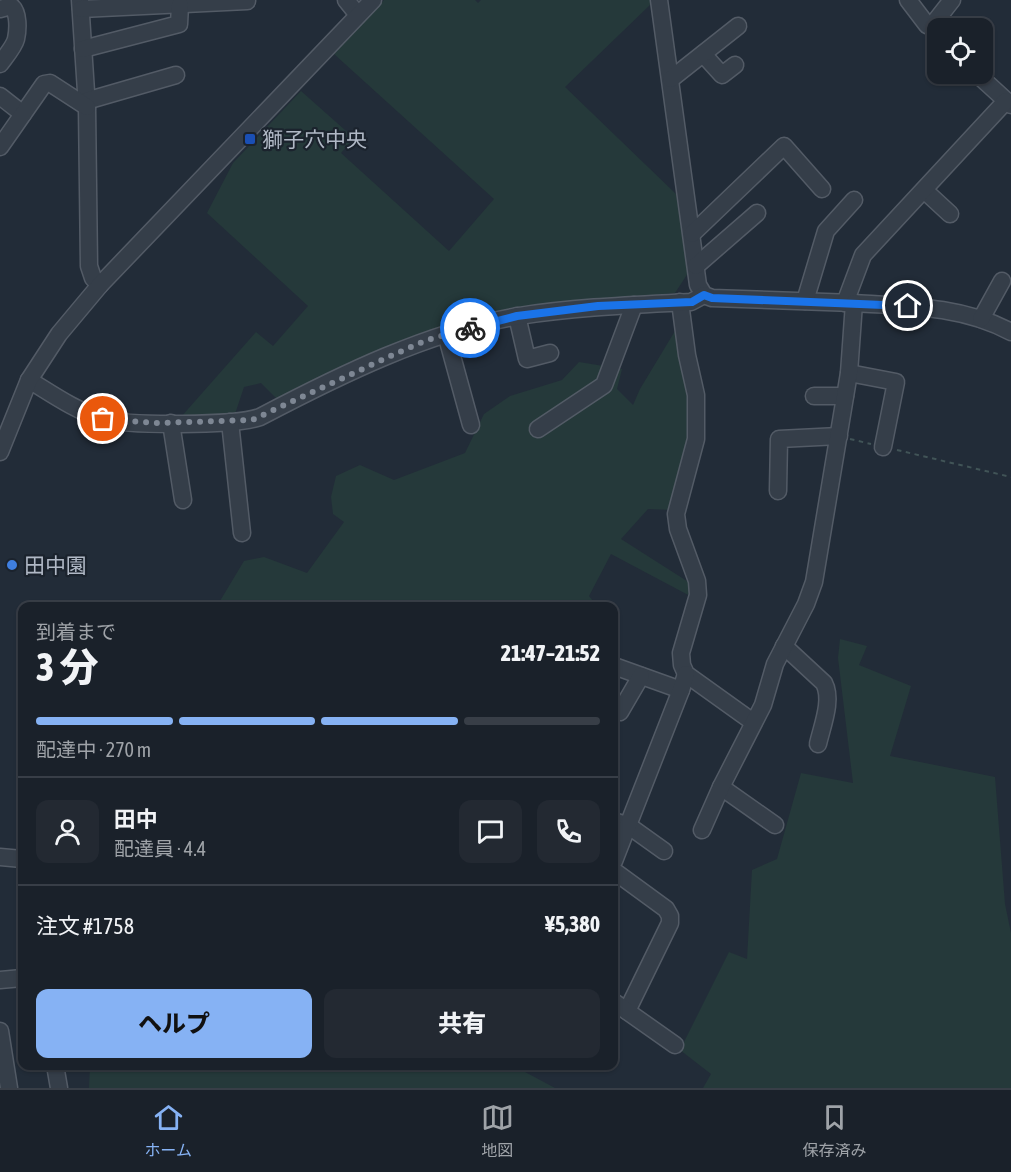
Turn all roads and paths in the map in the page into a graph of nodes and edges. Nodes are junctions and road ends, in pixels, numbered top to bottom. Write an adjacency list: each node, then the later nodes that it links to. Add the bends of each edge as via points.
1 (346, 0): 10 (street)
2 (373, 0): 10 (street)
3 (660, 0): 19 (street)
4 (908, 0): 12 (street)
5 (952, 0): 11 (street)
6 (247, 1): 7 (street)
7 (180, 4): 8 (street); 14 (street, via 179,24)
8 (81, 5): 14 (street)
9 (0, 9): 16 (street, via 15,9 16,38)
10 (358, 15): 34 (street)
11 (937, 18)
12 (927, 25)
13 (738, 26): 15 (street)
14 (83, 49): 23 (street)
15 (704, 54): 17 (street, via 722,75); 19 (street)
16 (0, 64)
17 (735, 65)
18 (176, 75): 23 (street)
19 (671, 79): 31 (street)
20 (988, 84): 22 (street)
21 (0, 96): 24 (street)
22 (1008, 103): 27 (street)
23 (86, 104): 24 (street, via 47,83); 34 (street, via 89,266)
24 (23, 114): 25 (street)
25 (0, 147)
26 (822, 189): 31 (street, via 784,146)
27 (924, 189): 30 (street); 38 (street, via 863,255)
28 (854, 200): 36 (street, via 826,231)
29 (758, 213): 32 (street)
30 (950, 214)
31 (692, 234): 32 (street)
32 (696, 266): 35 (street, via 698,285)
33 (1002, 281): 41 (street)
34 (100, 285): 46 (street, via 59,334)
35 (704, 295): 36 (street); 37 (street, via 692,302)
36 (805, 301): 38 (street)
37 (680, 302): 39 (street); 63 (street, via 696,395 696,439 676,514 698,596 681,653)
38 (849, 303): 41 (street, via 933,308); 45 (street)
39 (634, 304): 40 (street); 52 (street, via 604,384)
40 (517, 316): 43 (street); 44 (street, via 527,359)
41 (981, 319): 42 (street)
42 (1011, 332)
43 (446, 334): 49 (street, via 361,368 252,420); 51 (street)
44 (550, 353)
45 (849, 373): 48 (street); 54 (street, via 896,382)
46 (29, 380): 50 (street, via 103,419); 55 (street)
47 (814, 396): 48 (street)
48 (845, 396): 53 (street)
49 (230, 422): 50 (street); 59 (street)
50 (171, 423): 58 (street)
51 (471, 425)
52 (538, 429)
53 (839, 436): 54 (path); 57 (street, via 779,439); 60 (street, via 814,582)
54 (883, 447): 56 (path)
55 (0, 452)
56 (1011, 477)
57 (778, 491)
58 (183, 500)
59 (242, 533)
60 (784, 646): 65 (street); 66 (street, via 828,690)
61 (618, 667): 62 (street)
62 (641, 676): 63 (street); 64 (street)
63 (684, 682): 65 (street); 68 (street)
64 (618, 711)
65 (753, 722): 67 (street)
66 (818, 744)
67 (721, 787): 69 (street); 70 (street)
68 (621, 823): 71 (street); 72 (street)
69 (775, 825)
70 (702, 830)
71 (618, 839)
72 (664, 851)
73 (0, 857): 74 (street)
74 (18, 859)
75 (618, 874): 78 (street, via 670,916 670,924)
76 (18, 978): 77 (street)
77 (0, 980)
78 (620, 1007): 80 (street)
79 (0, 1031): 82 (street)
80 (675, 1045)
81 (56, 1070): 83 (street)
82 (9, 1088)
83 (59, 1088)

